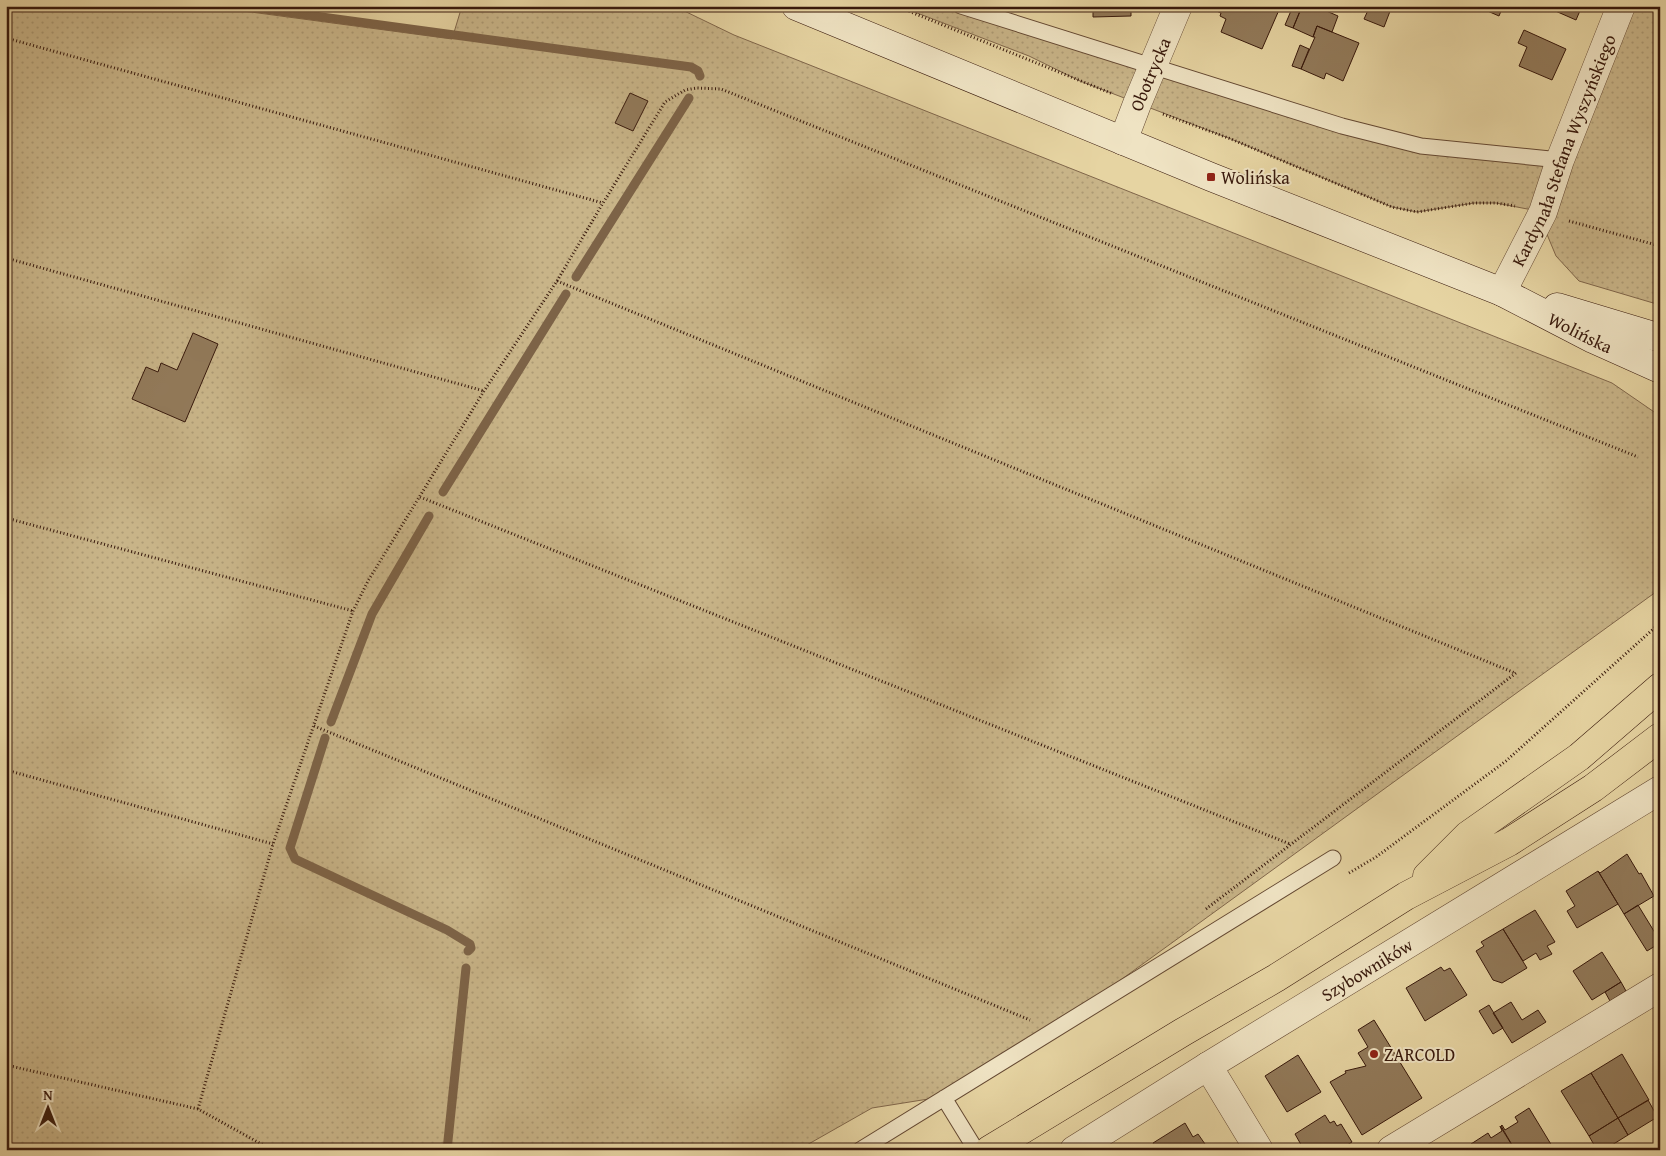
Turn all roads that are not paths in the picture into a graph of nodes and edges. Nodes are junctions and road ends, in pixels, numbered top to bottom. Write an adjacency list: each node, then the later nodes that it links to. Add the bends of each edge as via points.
1 (796, 6): 6 (street, Wolińska)
2 (961, 6): 5 (lane)
3 (1178, 6): 5 (street, Obotrycka)
4 (1621, 6): 7 (street, Kardynała Stefana Wyszyńskiego)
5 (1152, 67): 6 (street, Obotrycka); 7 (lane, via 1342,126 1421,146)
6 (1123, 141): 8 (street, Wolińska)
7 (1560, 160): 8 (street, Kardynała Stefana Wyszyńskiego, via 1543,212)
8 (1502, 292): 9 (street, Wolińska); 10 (street, Wolińska)
9 (1660, 338)
10 (1660, 369)
11 (1660, 687): 15 (main road, via 1579,757 1468,835)
12 (1660, 737): 15 (main road, via 1593,788 1509,842)
13 (1660, 790): 17 (street, Szybowników)
14 (1333, 858): 18 (lane)
15 (1406, 896): 21 (main road)
16 (1660, 986): 24 (street)
17 (1208, 1066): 22 (street, Szybowników); 23 (street)
18 (944, 1098): 19 (lane); 20 (lane)
19 (860, 1150)
20 (976, 1150)
21 (989, 1150)
22 (1074, 1150)
23 (1259, 1150)
24 (1391, 1150)

